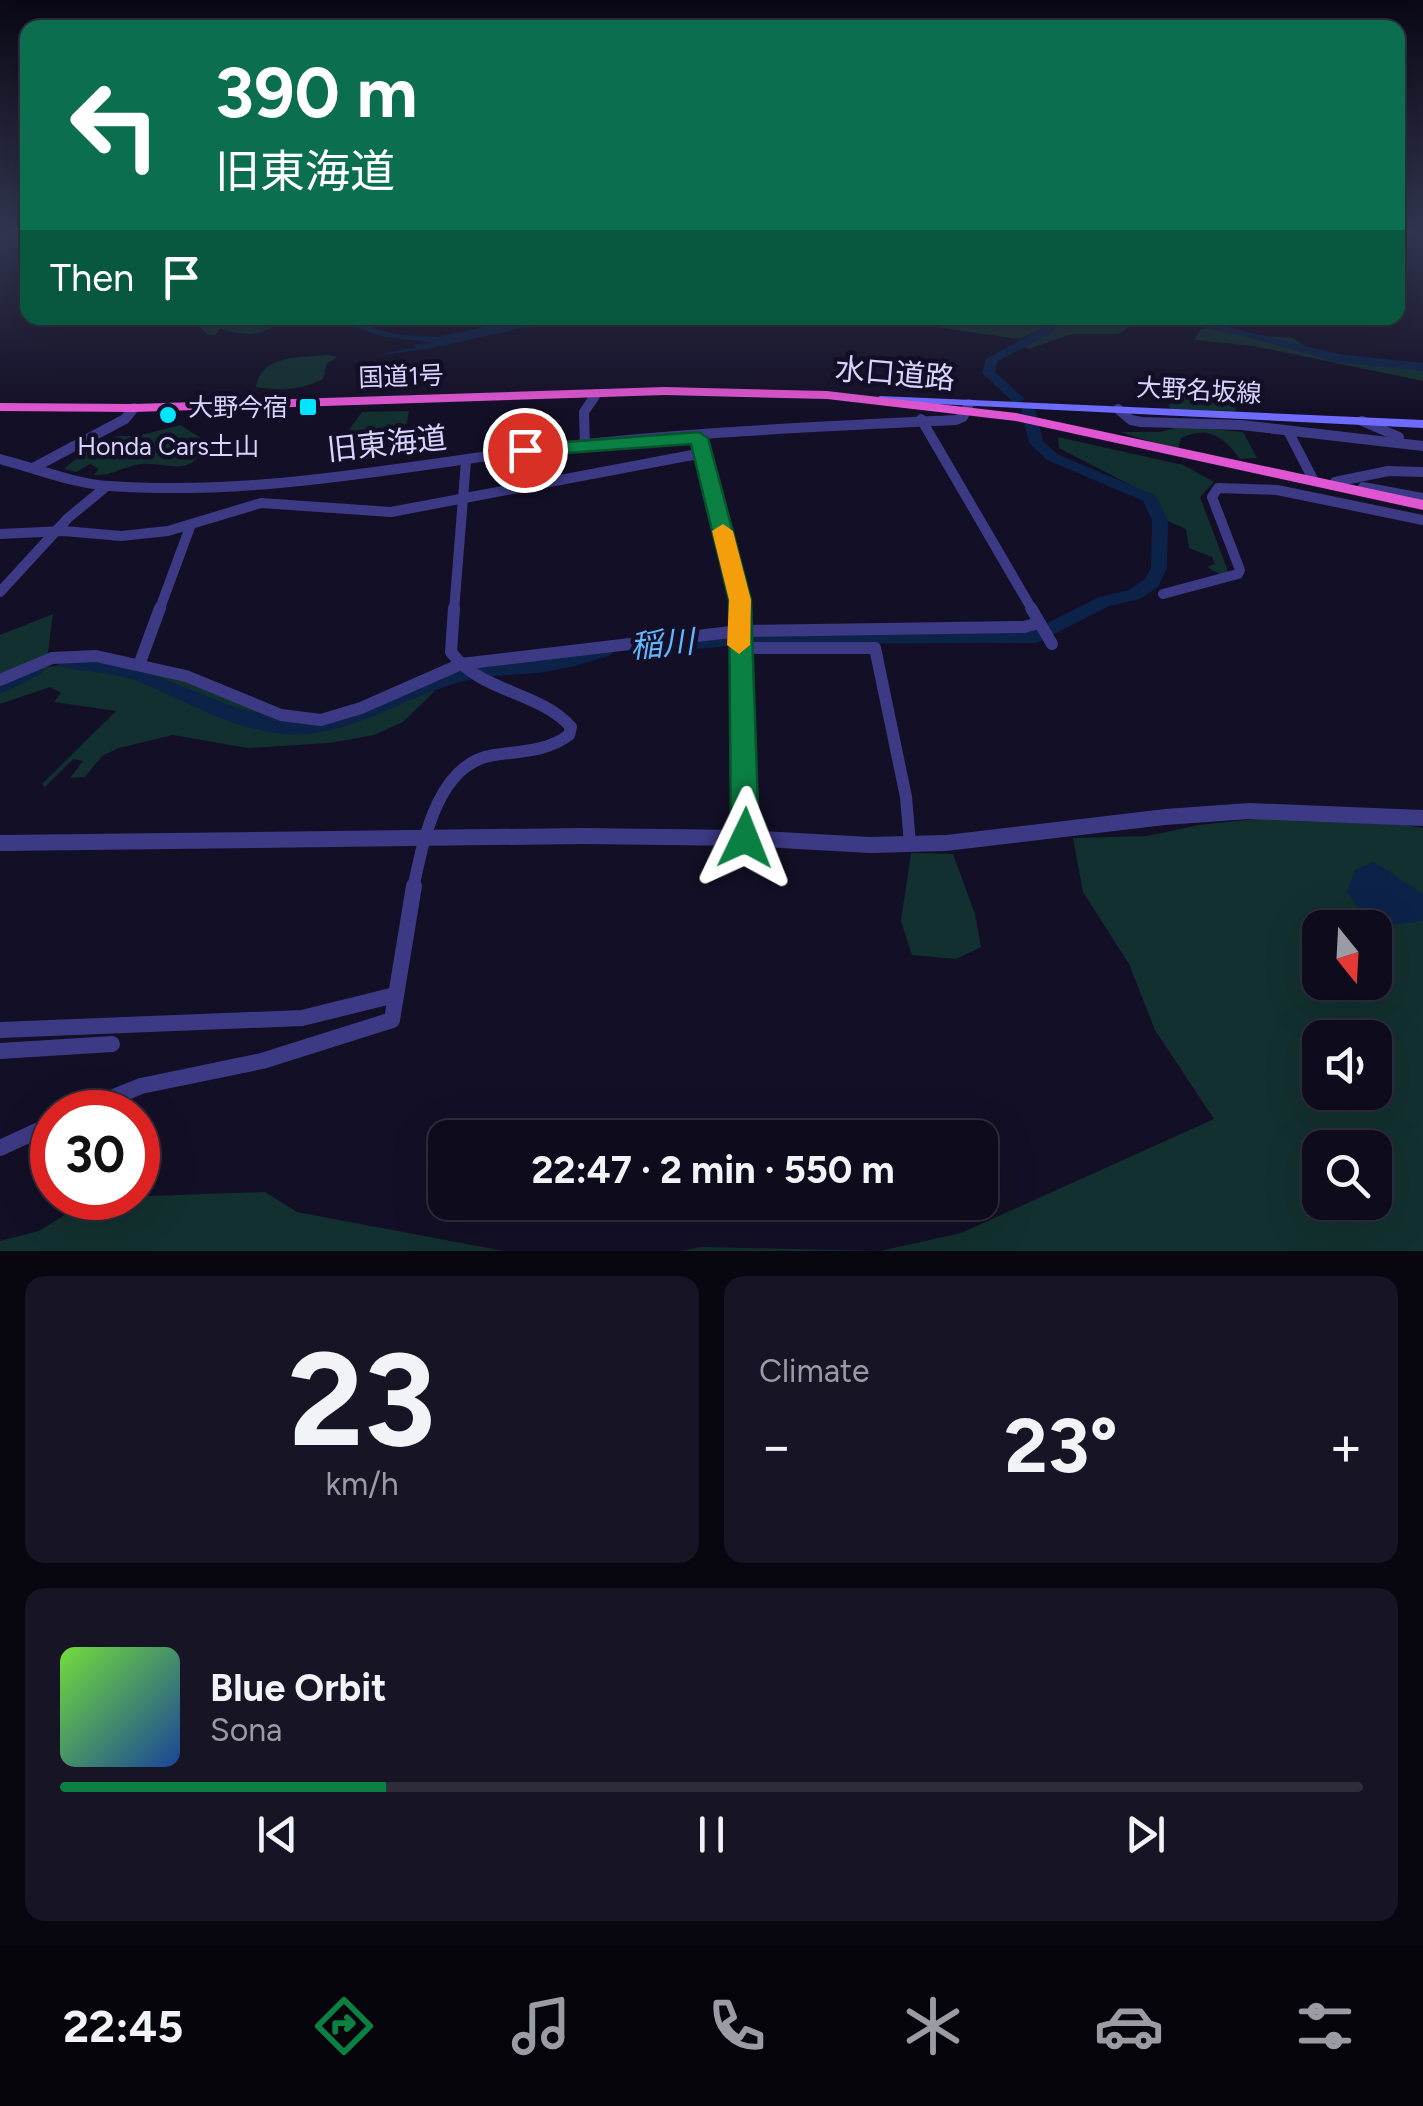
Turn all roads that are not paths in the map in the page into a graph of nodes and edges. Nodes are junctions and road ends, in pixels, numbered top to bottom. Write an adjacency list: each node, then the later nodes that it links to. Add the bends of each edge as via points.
1 (597, 393): 2 (highway, 国道1号); 6 (highway, 国道1号); 16 (street, via 584,412)
2 (804, 394): 3 (highway, 水口道路); 8 (highway, 水口道路)
3 (871, 399): 8 (highway, 水口道路); 8 (main road, 大野名坂線)
4 (1047, 405): 7 (main road, 大野名坂線); 8 (main road, 大野名坂線); 10 (highway)
5 (0, 407): 6 (highway, 国道1号)
6 (134, 408): 20 (street)
7 (1118, 409): 9 (main road, 大野名坂線); 12 (street, via 1141,422)
8 (949, 410): 10 (highway, 水口道路); 13 (street, 旧東海道); 33 (street)
9 (1362, 421): 11 (main road, 大野名坂線); 14 (street)
10 (1035, 423): 26 (highway, 水口道路)
11 (1423, 424)
12 (1288, 431): 14 (street); 23 (street, via 1314,479)
13 (699, 438): 15 (street, 旧東海道); 17 (street)
14 (1418, 445)
15 (599, 446): 16 (street, 旧東海道); 21 (street)
16 (585, 447): 19 (street, 旧東海道)
17 (702, 453): 21 (street); 34 (street, via 740,600)
18 (0, 459): 20 (street, 旧東海道)
19 (466, 462): 24 (street, 旧東海道, via 209,486); 25 (street)
20 (34, 468): 24 (street, 旧東海道)
21 (606, 469): 25 (street)
22 (1423, 472): 23 (street)
23 (1335, 482): 26 (street)
24 (106, 486): 29 (street)
25 (461, 502): 28 (street, via 391,512 261,503); 37 (street, via 451,652)
26 (1423, 505)
27 (1423, 520): 32 (street, via 1276,490 1218,488 1212,497 1238,574)
28 (190, 528): 29 (street, via 121,536); 36 (street)
29 (54, 532): 30 (street); 31 (street)
30 (0, 534)
31 (0, 592)
32 (1163, 594)
33 (1040, 625): 34 (street); 35 (street)
34 (739, 640): 37 (street); 40 (street); 43 (street, via 876,648)
35 (1050, 642)
36 (139, 665): 37 (street, via 186,676 281,715 320,720); 38 (street, via 67,655)
37 (469, 669): 41 (street, via 558,713 571,727 569,735 546,748 472,760 460,768)
38 (0, 680)
39 (1423, 818): 43 (street, via 1249,811)
40 (745, 838): 41 (street); 43 (street)
41 (425, 839): 42 (street); 44 (street)
42 (0, 843)
43 (910, 844)
44 (395, 995): 45 (street, via 302,1018); 48 (street, via 392,1020 262,1060)
45 (0, 1030)
46 (112, 1044): 47 (street)
47 (0, 1051)
48 (130, 1090)
49 (30, 1134): 50 (street)
50 (0, 1148)

